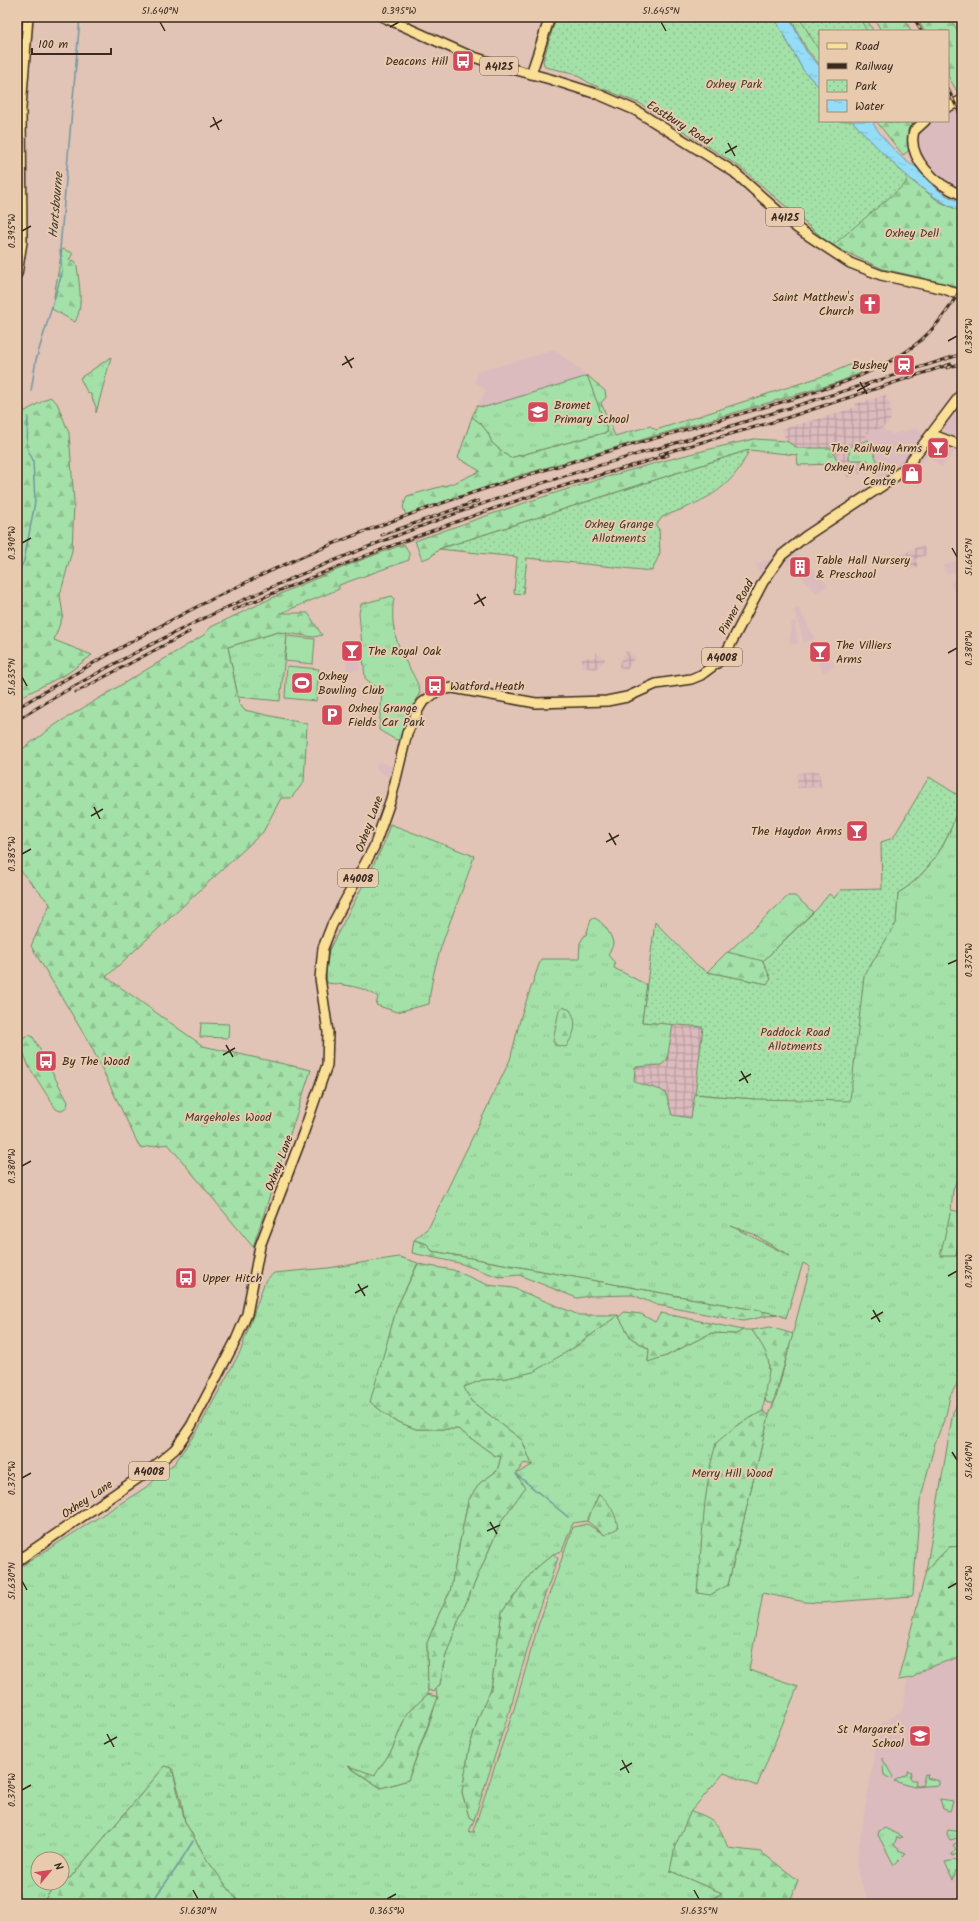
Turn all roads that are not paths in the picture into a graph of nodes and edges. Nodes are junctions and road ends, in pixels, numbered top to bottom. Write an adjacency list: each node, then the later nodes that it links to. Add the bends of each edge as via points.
1 (28, 17): 9 (main road, via 21,108 22,242)
2 (383, 17): 4 (main road, Eastbury Road / A4125, via 468,55)
3 (550, 17): 4 (main road)
4 (531, 74): 10 (main road, Eastbury Road / A4125, via 614,101 673,132 734,172 797,228 850,263 880,275 945,289)
5 (962, 100): 6 (main road)
6 (949, 106)
7 (924, 122): 8 (main road, via 914,131 912,140 915,152 940,183)
8 (962, 195)
9 (17, 274)
10 (962, 296)
11 (962, 393): 12 (main road, Pinner Road / A4008)
12 (938, 425): 13 (main road, Pinner Road / A4008); 14 (main road)
13 (929, 438): 14 (main road, via 936,436); 16 (main road, Pinner Road / A4008, via 900,473 782,555 763,582 728,649 717,663 702,675 656,684 627,697 608,701 536,703 453,688 439,690)
14 (945, 439): 15 (main road)
15 (962, 446)
16 (428, 698): 17 (main road, Oxhey Lane / A4008, via 418,710 407,733 391,799 374,847 332,925 323,948 320,978 328,1032 327,1065 260,1246 249,1306 236,1340 191,1426 175,1449 150,1470)
17 (17, 1561)

